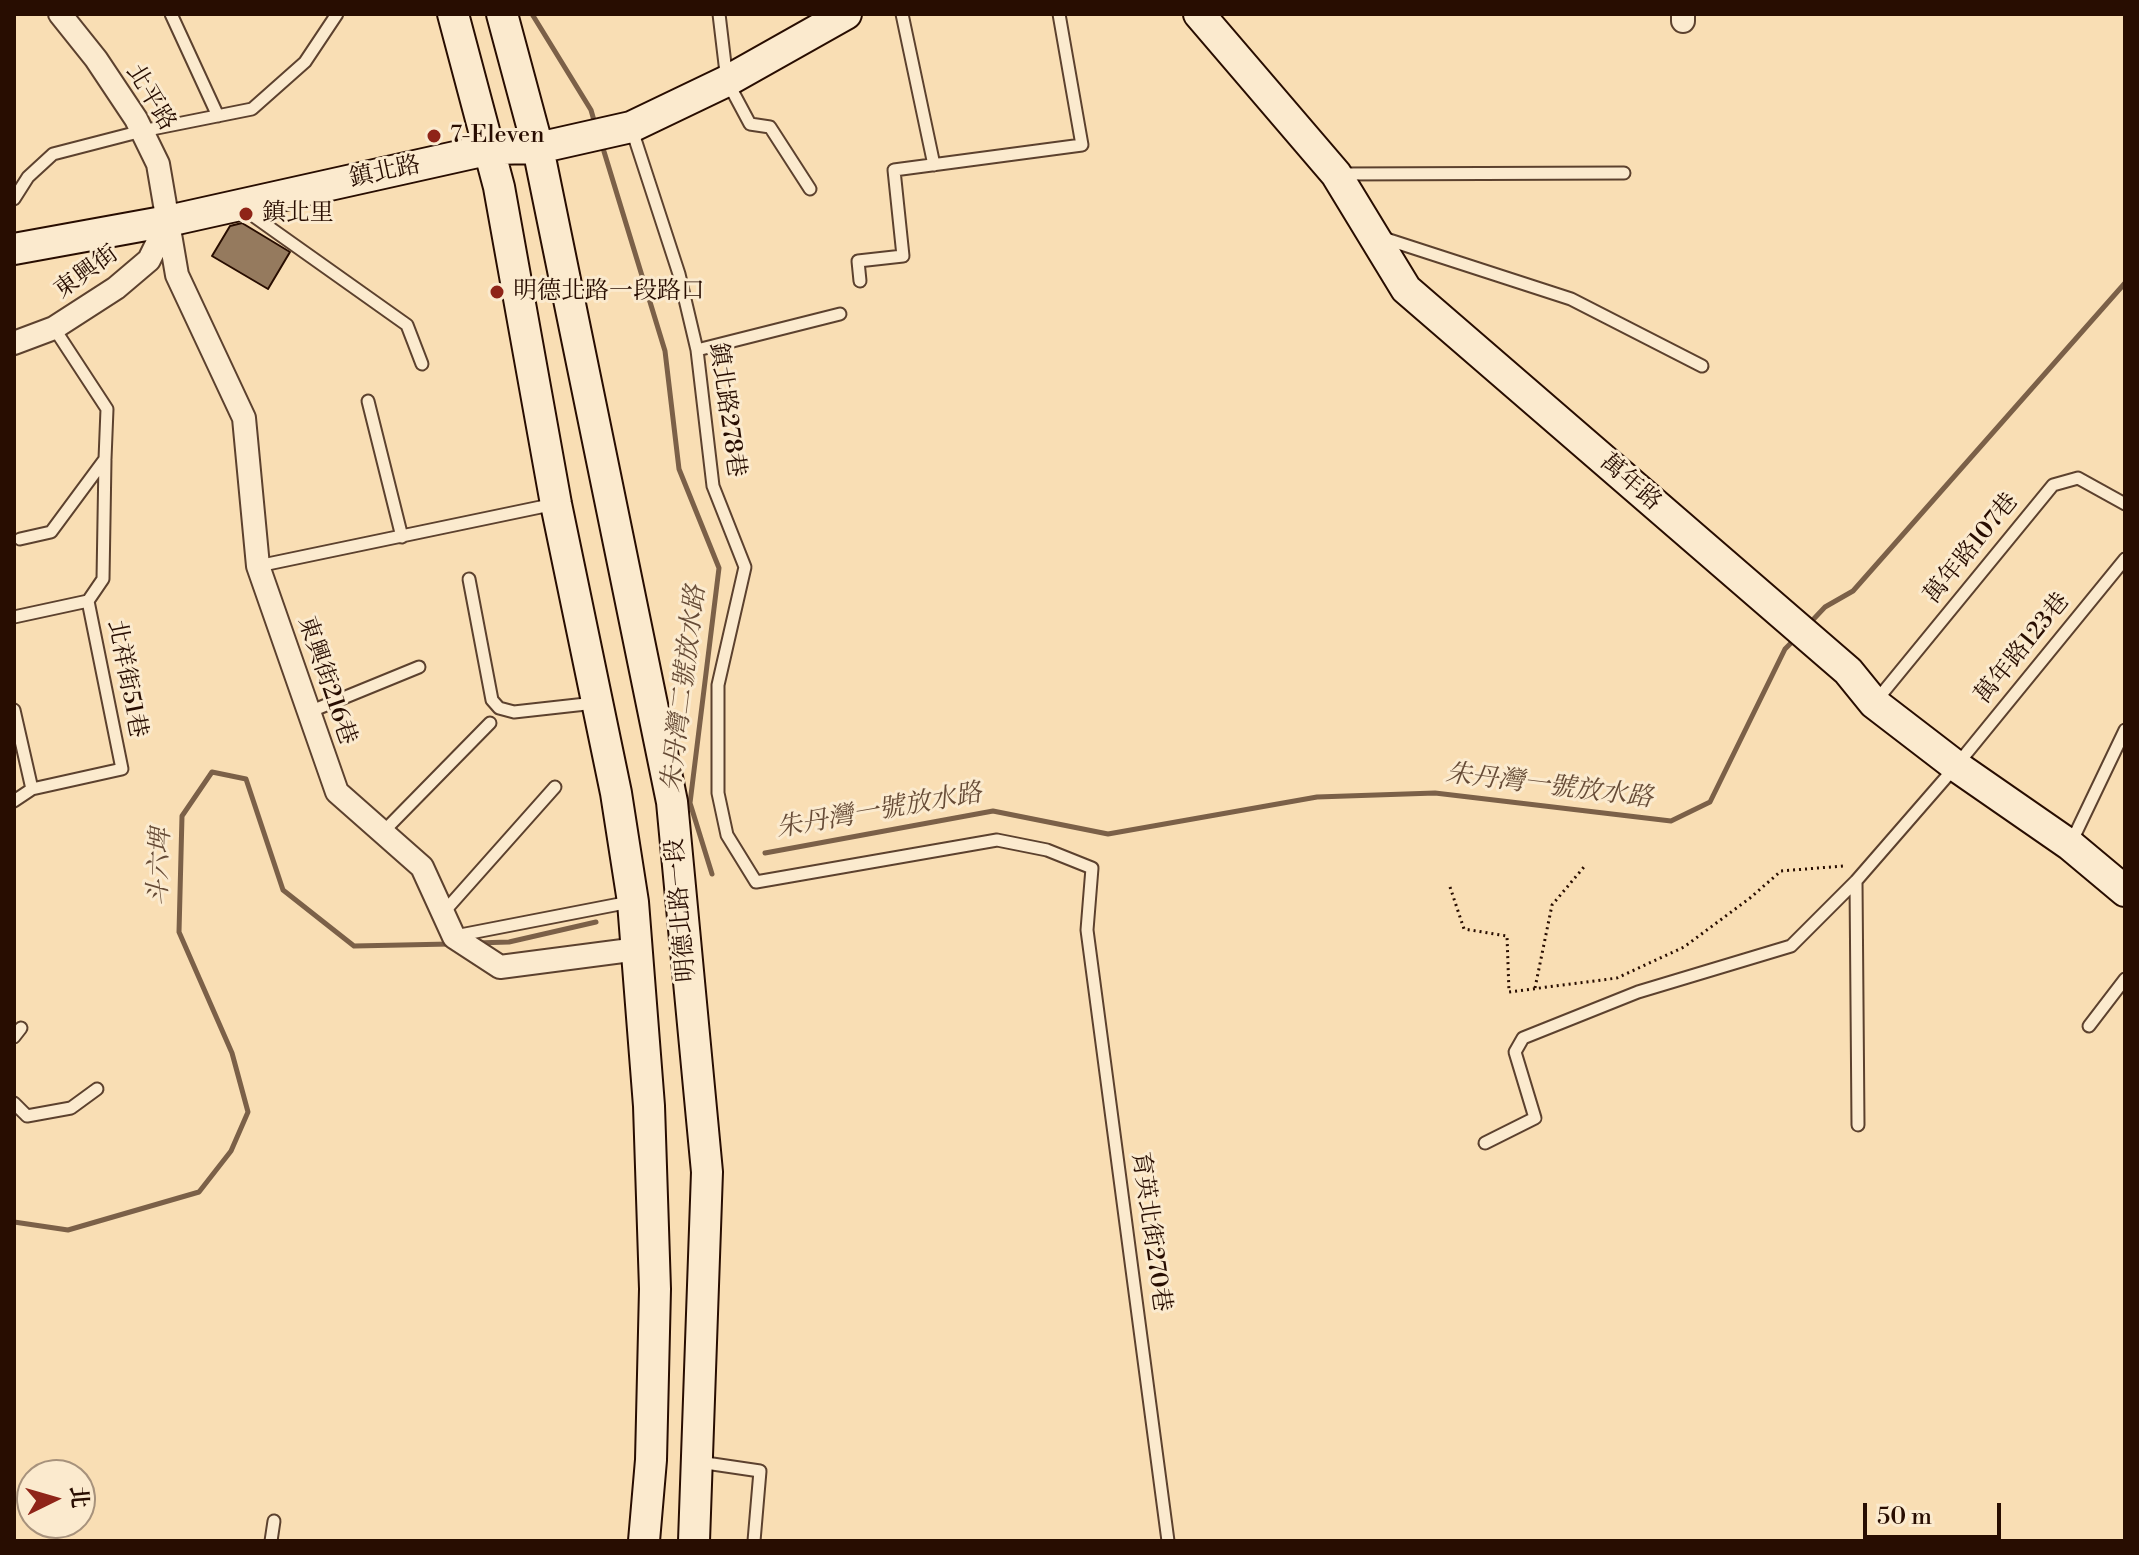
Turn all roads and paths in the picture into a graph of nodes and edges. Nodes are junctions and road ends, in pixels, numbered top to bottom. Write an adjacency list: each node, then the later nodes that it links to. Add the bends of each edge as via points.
1 (60, 14): 14 (street, 北平路)
2 (171, 14): 12 (lane)
3 (337, 14): 12 (lane, via 305,62 252,109)
4 (453, 14): 16 (street, 明德北路一段)
5 (502, 14): 15 (street, 明德北路一段)
6 (719, 14): 11 (lane)
7 (846, 14): 11 (street)
8 (902, 14): 17 (lane)
9 (1059, 14): 17 (lane, via 1082,145)
10 (1199, 14): 19 (street, 萬年路)
11 (727, 81): 13 (street); 20 (lane, via 750,124 770,127)
12 (218, 116): 14 (lane)
13 (623, 128): 15 (street, 鎮北路); 30 (lane, 鎮北路278巷, via 679,274)
14 (142, 131): 21 (lane, via 53,154); 23 (street, 北平路, via 158,164)
15 (538, 148): 16 (street, 鎮北路); 73 (street, 明德北路一段, via 672,802 707,1172)
16 (491, 149): 22 (street, 鎮北路); 35 (street, 明德北路一段)
17 (934, 165): 26 (lane, via 894,170 903,256 858,261)
18 (1624, 173): 19 (lane)
19 (1336, 174): 24 (street, 萬年路)
20 (810, 189)
21 (14, 199)
22 (238, 205): 23 (street, 鎮北路); 31 (lane, via 407,325)
23 (168, 221): 25 (street, 鎮北路); 28 (street, 東興街, via 149,260); 40 (street, 東興街216巷, via 177,275 244,418)
24 (1371, 234): 32 (lane, via 1571,299); 46 (street, 萬年路, via 1406,289 1848,671)
25 (14, 249)
26 (860, 281)
27 (840, 314): 30 (lane)
28 (54, 328): 29 (street, 東興街); 34 (lane, via 107,409)
29 (14, 343)
30 (697, 350): 59 (lane, 鎮北路278巷, via 713,486 745,567 718,685 718,793 727,835)
31 (422, 364)
32 (1702, 366)
33 (368, 401): 37 (lane)
34 (105, 459): 38 (lane, via 51,532); 42 (lane, via 103,579)
35 (556, 504): 37 (lane); 45 (street, 明德北路一段)
36 (2125, 504): 46 (lane, 萬年路107巷, via 2078,478 2053,485)
37 (402, 537): 40 (lane)
38 (20, 539)
39 (2125, 559): 51 (lane, 萬年路123巷)
40 (258, 566): 48 (street, 東興街216巷)
41 (469, 579): 45 (lane, via 492,700 499,708 514,712)
42 (88, 601): 43 (lane); 53 (lane, 北祥街51巷, via 122,769)
43 (14, 617)
44 (419, 667): 48 (lane)
45 (599, 702): 62 (street, 明德北路一段)
46 (1874, 703): 51 (street, 萬年路)
47 (14, 710): 53 (lane)
48 (309, 712): 55 (street, 東興街216巷, via 337,792)
49 (490, 723): 55 (lane)
50 (2125, 730): 56 (lane)
51 (1956, 766): 56 (street, 萬年路); 58 (lane, 萬年路123巷)
52 (555, 787): 63 (lane)
53 (32, 789): 54 (lane, 北祥街51巷)
54 (14, 801)
55 (382, 833): 63 (street, 東興街216巷, via 422,867)
56 (2070, 845): 61 (street, 萬年路)
57 (1584, 867): 67 (path, via 1552,905)
58 (1856, 881): 67 (path, via 1843,866 1781,871 1684,947 1617,978); 71 (lane); 72 (lane, 萬年路123巷, via 1791,946 1638,992 1523,1038 1515,1052 1535,1118)
59 (756, 882): 79 (lane, 育英北街270巷, via 997,840 1047,850 1092,868 1087,930)
60 (1450, 887): 67 (path, via 1464,929 1507,936 1509,992)
61 (2125, 891)
62 (633, 902): 64 (lane); 65 (street, 明德北路一段)
63 (443, 913): 64 (street, 東興街216巷)
64 (454, 937): 65 (street, via 500,967)
65 (638, 949): 76 (street, 明德北路一段, via 655,1289)
66 (2125, 979): 68 (lane)
67 (1535, 988)
68 (2089, 1026)
69 (97, 1089): 70 (lane, via 71,1108 27,1116)
70 (14, 1103)
71 (1858, 1125)
72 (1485, 1143)
73 (696, 1462): 77 (street, 明德北路一段); 78 (lane, via 760,1471)
74 (274, 1521): 75 (lane)
75 (271, 1541)
76 (644, 1541)
77 (694, 1541)
78 (754, 1541)
79 (1168, 1541)

